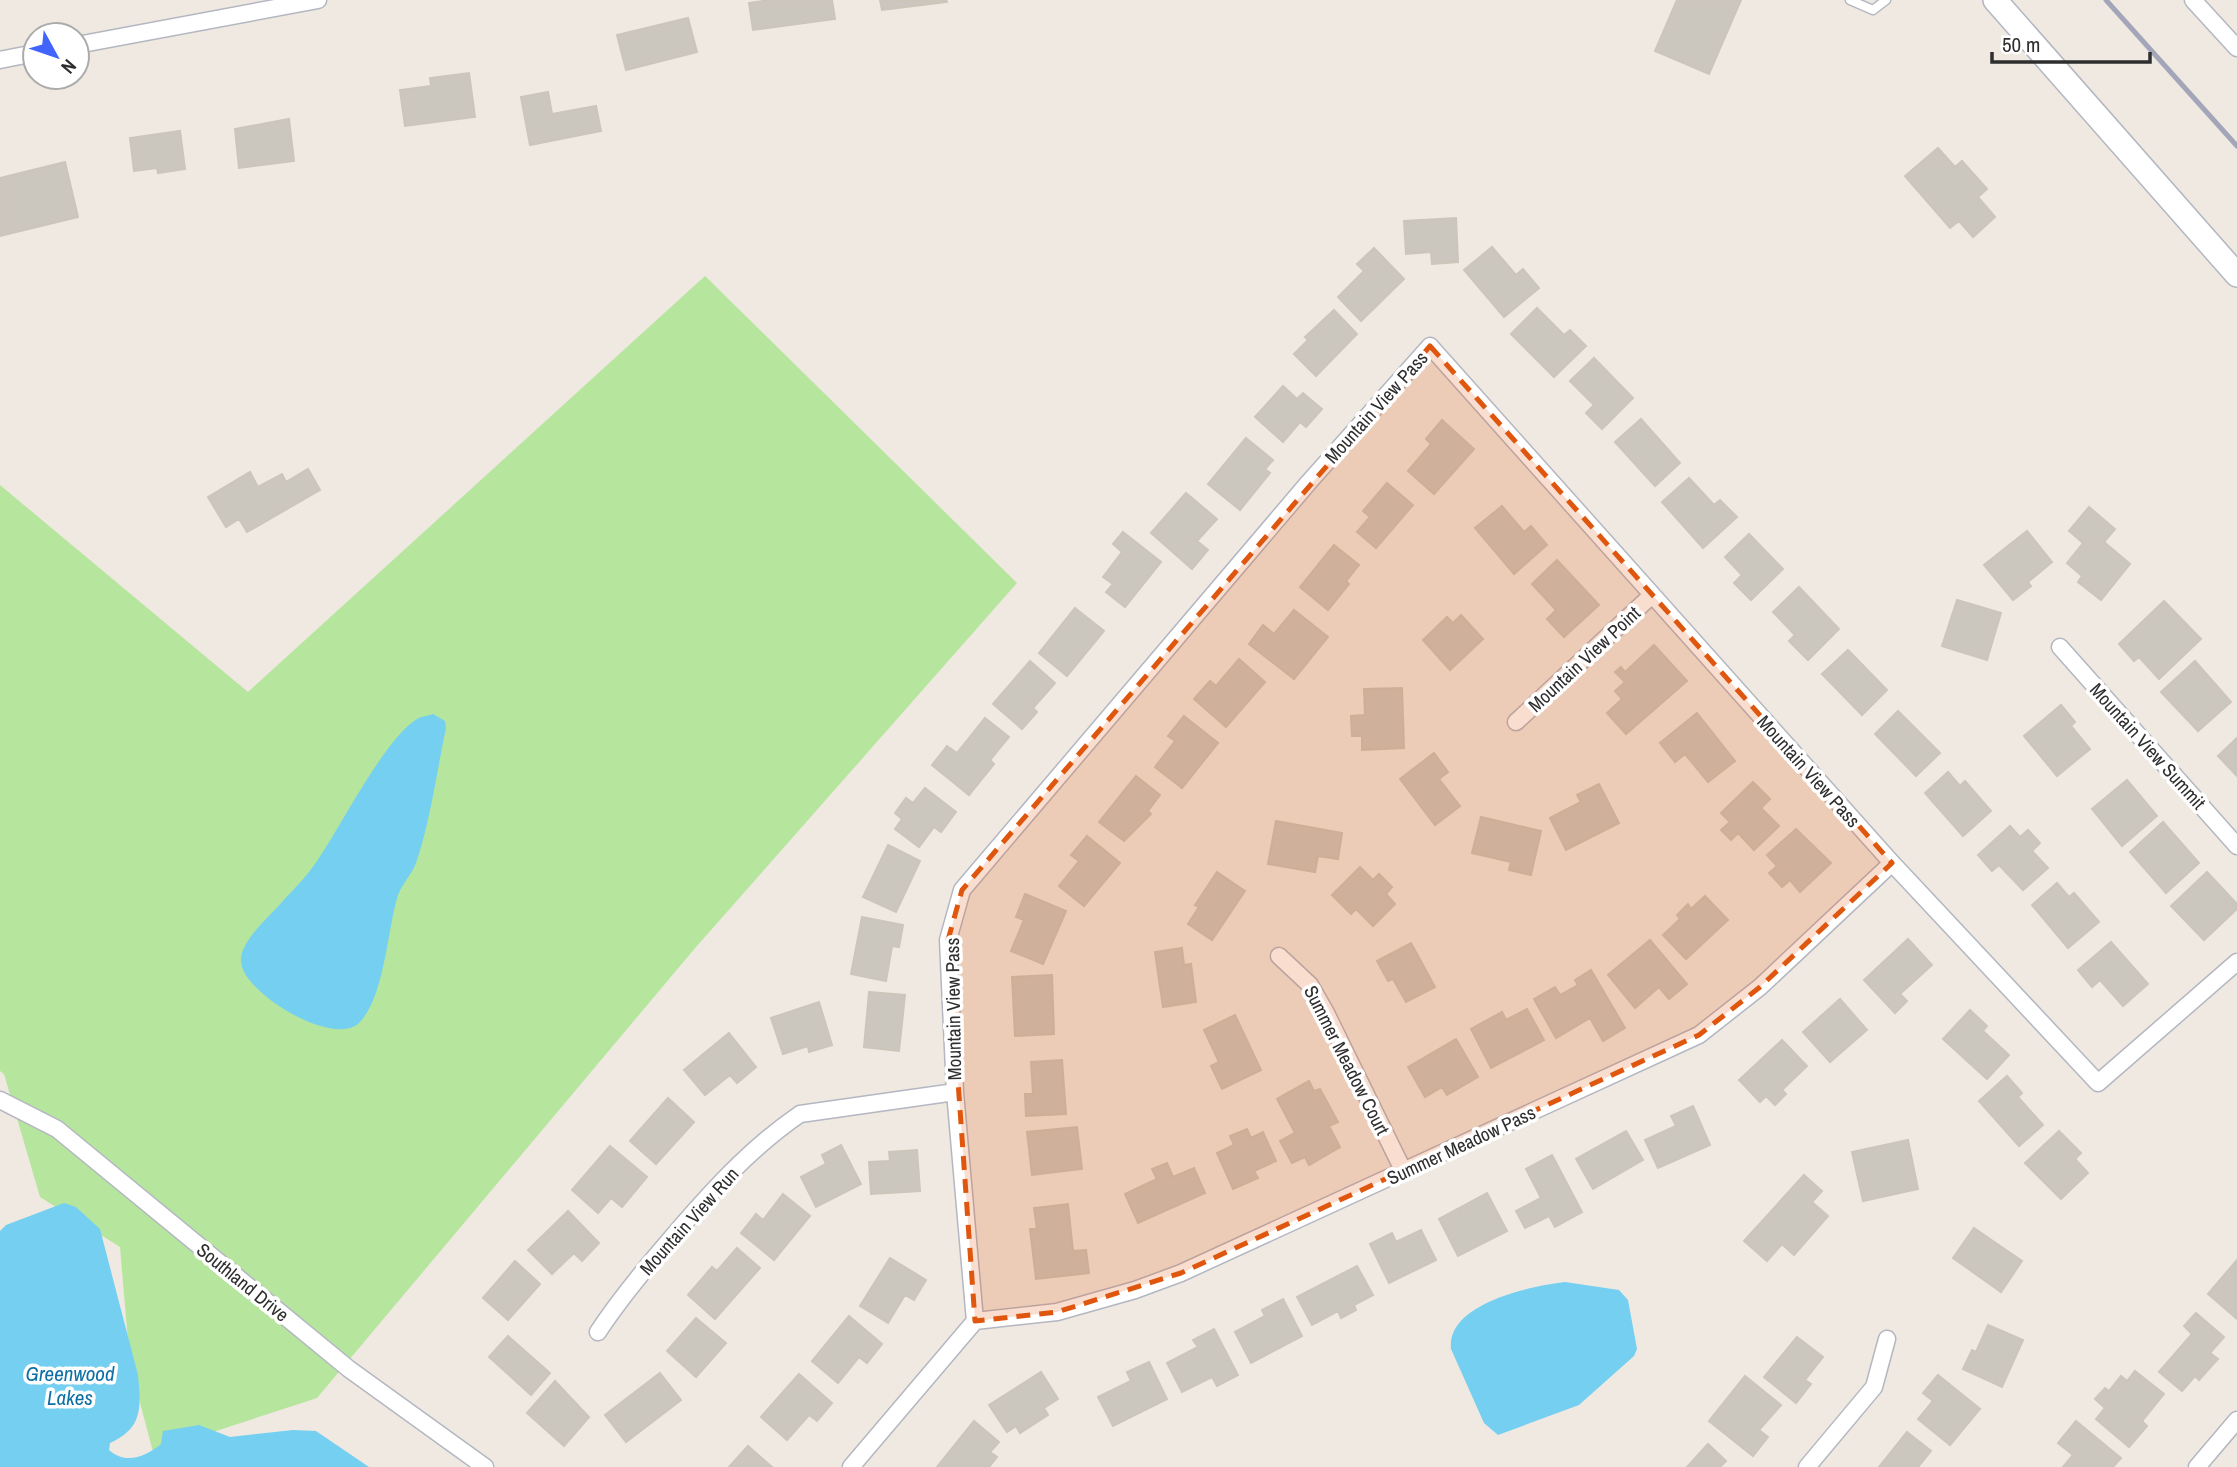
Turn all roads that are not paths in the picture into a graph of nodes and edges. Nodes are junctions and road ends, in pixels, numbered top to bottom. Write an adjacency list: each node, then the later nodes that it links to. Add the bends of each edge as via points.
1 (318, 0): 6 (street)
2 (1850, 0): 3 (lane, via 1873,10)
3 (1886, 0)
4 (1995, 0): 10 (main road)
5 (2193, 0): 7 (street)
6 (91, 42)
7 (2237, 48)
8 (21, 56): 9 (street)
9 (0, 60)
10 (2237, 275)
11 (1652, 595): 13 (street, Mountain View Point); 15 (street, Mountain View Pass); 18 (street, Mountain View Pass, via 1430,346 962,890 948,940)
12 (2060, 647): 14 (street, Mountain View Summit)
13 (1516, 722)
14 (2237, 846)
15 (1892, 863): 17 (street, Mountain View Pass, via 2098,1083); 20 (street, Summer Meadow Pass, via 1760,987 1699,1035)
16 (1279, 956): 20 (street, Summer Meadow Court, via 1300,974 1321,1004)
17 (2237, 962)
18 (956, 1093): 21 (street, Mountain View Pass); 22 (street, Mountain View Run, via 800,1114 718,1184 617,1302)
19 (0, 1100): 25 (street, Southland Drive, via 57,1129 349,1368)
20 (1404, 1172): 21 (street, Summer Meadow Pass, via 1135,1290 1057,1312)
21 (975, 1321): 26 (street)
22 (598, 1332)
23 (1886, 1339): 27 (street, via 1874,1387)
24 (2237, 1420): 28 (street)
25 (485, 1467)
26 (851, 1467)
27 (1807, 1467)
28 (2197, 1467)

